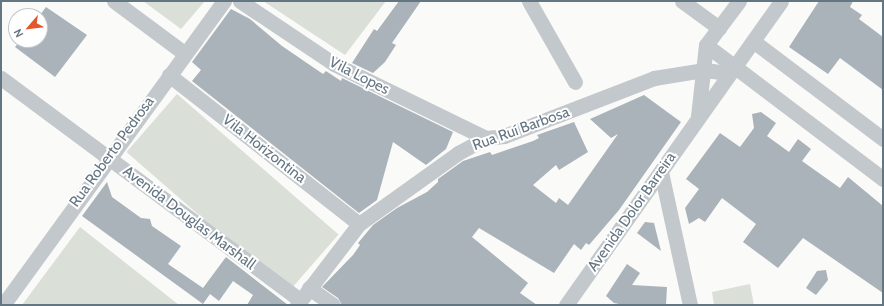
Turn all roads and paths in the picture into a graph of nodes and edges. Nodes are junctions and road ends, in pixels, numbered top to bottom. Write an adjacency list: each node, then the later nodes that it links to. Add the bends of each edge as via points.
1 (114, 1): 11 (street)
2 (224, 1): 11 (street, Rua Roberto Pedrosa)
3 (240, 1): 18 (street, Vila Lopes, via 334,64)
4 (529, 1): 16 (street)
5 (682, 1): 8 (street)
6 (739, 1): 8 (street)
7 (781, 1): 9 (street, Avenida Dolor Barreira)
8 (719, 28): 10 (street)
9 (752, 41): 13 (street, Avenida Dolor Barreira); 19 (street)
10 (706, 45): 12 (street, Avenida Dolor Barreira); 13 (street)
11 (184, 53): 14 (street, Rua Roberto Pedrosa)
12 (704, 70): 13 (street, Rua Ruí Barbosa); 17 (street, Avenida Dolor Barreira); 18 (street, Rua Ruí Barbosa, via 654,78 504,136)
13 (732, 71): 17 (street, Avenida Dolor Barreira); 22 (street)
14 (169, 75): 20 (street, Rua Roberto Pedrosa); 23 (street, Vila Horizontina)
15 (1, 78): 20 (street, Avenida Douglas Marshall)
16 (575, 82)
17 (698, 119): 21 (street, Avenida Dolor Barreira)
18 (486, 138): 23 (street, Rua Ruí Barbosa, via 458,153)
19 (883, 139)
20 (108, 158): 25 (street, Avenida Douglas Marshall); 26 (street, Rua Roberto Pedrosa)
21 (661, 172): 28 (street, Avenida Dolor Barreira); 29 (street)
22 (883, 179)
23 (359, 224): 24 (street, Rua Ruí Barbosa)
24 (310, 288): 25 (street, Rua Ruí Barbosa); 27 (street)
25 (298, 303)
26 (3, 305)
27 (333, 305)
28 (566, 305)
29 (690, 305)

